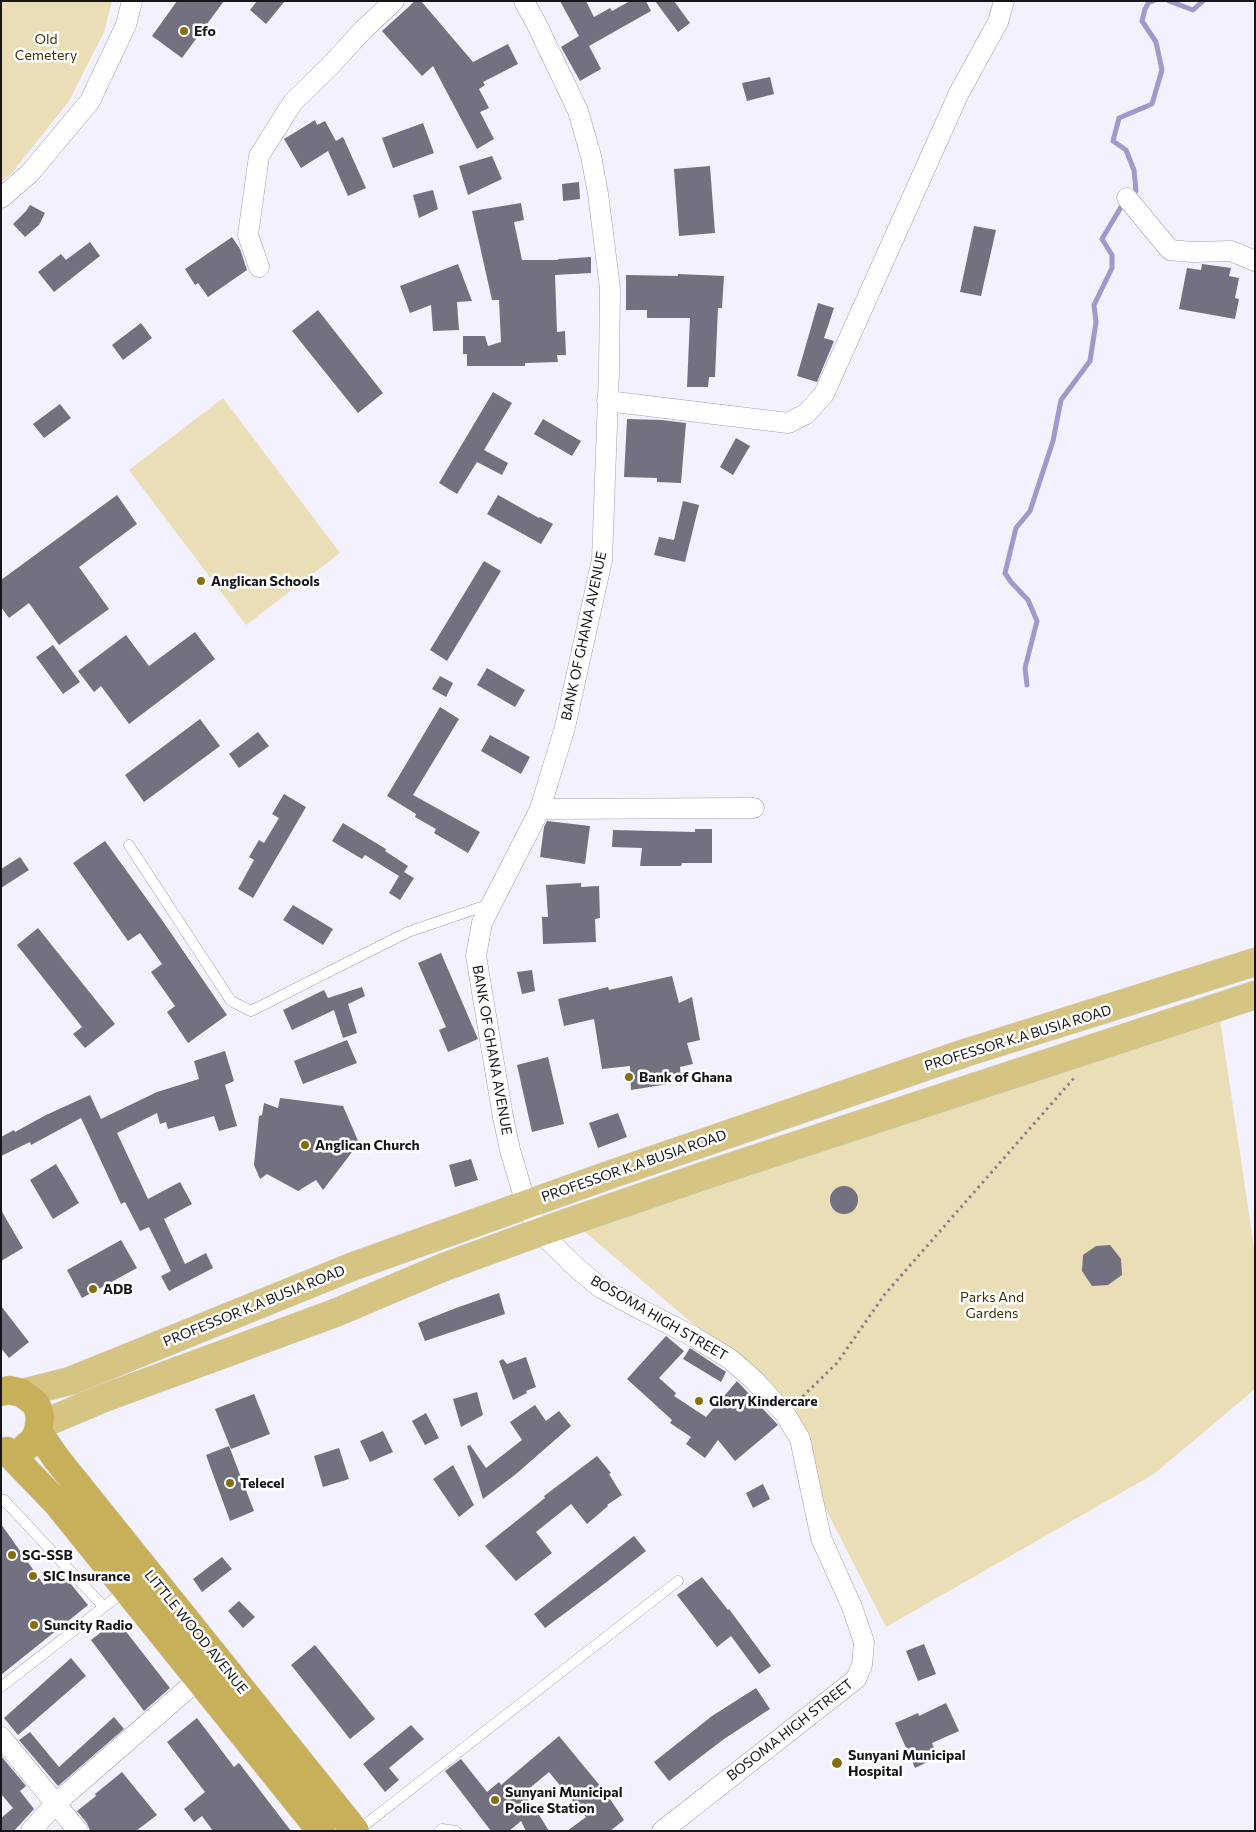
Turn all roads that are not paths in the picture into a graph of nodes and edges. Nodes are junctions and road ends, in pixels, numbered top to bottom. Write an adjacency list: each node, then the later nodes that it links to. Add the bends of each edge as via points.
1 (132, 1): 5 (street, via 126,25 90,100 30,173)
2 (394, 1): 8 (street, via 293,102 259,156 248,235)
3 (524, 1): 9 (street, BANK OF GHANA AVENUE, via 578,111 591,156 610,288)
4 (1004, 1): 9 (street, via 998,22 959,94 824,394 806,414 788,423)
5 (1, 198)
6 (1127, 198): 7 (street, via 1170,250 1231,251)
7 (1255, 261)
8 (259, 267)
9 (608, 401): 11 (street, BANK OF GHANA AVENUE, via 602,560 565,727)
10 (754, 808): 11 (street)
11 (540, 809): 13 (street, BANK OF GHANA AVENUE)
12 (128, 845): 13 (lane, via 231,1000 251,1011 408,932)
13 (491, 903): 16 (street, BANK OF GHANA AVENUE, via 482,924 476,956 503,1118)
14 (1255, 962): 16 (main road, PROFESSOR K.A BUSIA ROAD, via 959,1055)
15 (1255, 994): 17 (main road)
16 (526, 1204): 17 (street, BANK OF GHANA AVENUE); 18 (main road, PROFESSOR K.A BUSIA ROAD, via 354,1266 70,1381)
17 (540, 1232): 19 (main road, via 444,1267 335,1313 104,1398); 35 (street, BOSOMA HIGH STREET, via 601,1288 730,1359 785,1414 800,1439 822,1538 864,1642 862,1665 856,1679)
18 (12, 1392): 19 (highway, LITTLE WOOD AVENUE, via 34,1403 38,1409)
19 (39, 1429): 20 (highway, via 26,1447); 25 (highway, LITTLE WOOD AVENUE, via 56,1458)
20 (4, 1451): 23 (highway, LITTLE WOOD AVENUE, via 57,1503)
21 (1, 1498): 24 (lane)
22 (678, 1581): 32 (lane)
23 (127, 1589): 24 (lane); 25 (highway, LITTLE WOOD AVENUE)
24 (104, 1607): 26 (lane)
25 (211, 1671): 28 (street); 31 (highway, LITTLE WOOD AVENUE); 32 (highway, LITTLE WOOD AVENUE)
26 (1, 1687)
27 (1, 1737): 28 (street)
28 (55, 1804): 29 (street); 30 (street)
29 (31, 1831)
30 (78, 1831)
31 (321, 1831)
32 (356, 1831)
33 (439, 1831): 34 (lane)
34 (456, 1831)
35 (662, 1831)

